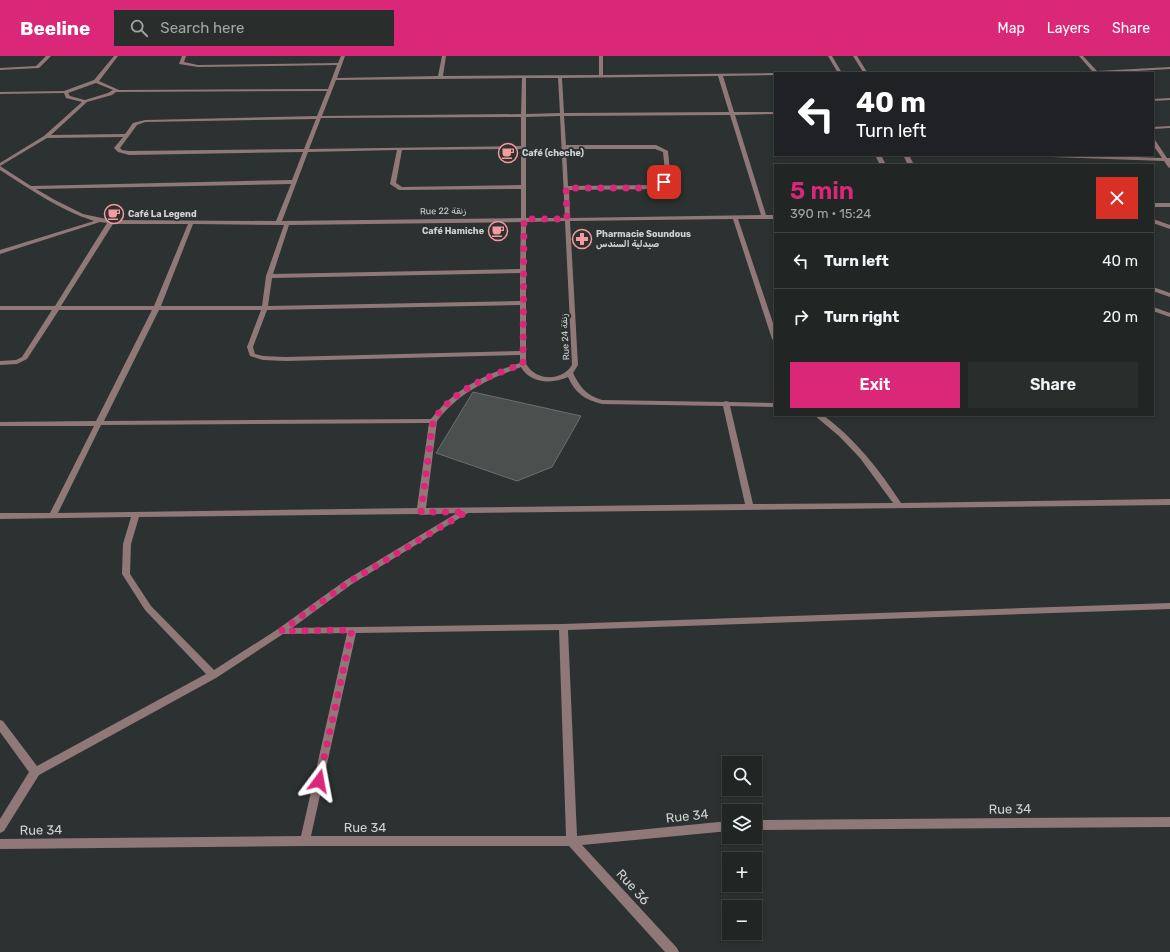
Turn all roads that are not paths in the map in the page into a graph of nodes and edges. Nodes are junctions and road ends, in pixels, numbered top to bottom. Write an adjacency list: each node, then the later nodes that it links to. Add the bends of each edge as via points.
1 (49, 56): 12 (street, via 37,67)
2 (116, 56): 24 (street)
3 (184, 56): 10 (street, via 181,63 198,66)
4 (342, 56): 10 (street)
5 (444, 56): 21 (street)
6 (601, 56): 19 (street)
7 (830, 56): 13 (street)
8 (856, 56): 14 (street)
9 (1081, 56): 15 (street)
10 (339, 64): 23 (street)
11 (1170, 68): 16 (street)
12 (0, 69)
13 (839, 72)
14 (865, 72)
15 (1096, 72)
16 (1112, 72)
17 (774, 74): 18 (street)
18 (720, 75): 19 (street); 33 (street)
19 (601, 76): 20 (street)
20 (560, 77): 22 (street); 34 (street, Rue 24 زنقة)
21 (440, 78): 22 (street); 23 (street)
22 (524, 78): 35 (street)
23 (334, 79): 25 (street)
24 (96, 81): 26 (street, via 113,87); 27 (street)
25 (330, 90): 26 (street); 36 (street)
26 (116, 91): 31 (street)
27 (65, 92): 28 (street); 31 (street, via 68,97)
28 (0, 93)
29 (1170, 99): 30 (street)
30 (1154, 100)
31 (85, 102): 40 (street)
32 (774, 113): 33 (street)
33 (732, 114): 34 (street); 56 (street)
34 (562, 115): 35 (street); 43 (street, Rue 24 زنقة)
35 (524, 116): 36 (street); 42 (street)
36 (320, 117): 39 (street, via 145,121 135,124); 45 (street)
37 (1170, 127): 38 (street)
38 (1154, 128)
39 (127, 135): 40 (street); 45 (street, via 117,148 129,153)
40 (46, 137): 49 (street)
41 (1154, 142): 47 (street)
42 (524, 147): 44 (street); 52 (street)
43 (563, 147): 53 (street, Rue 24 زنقة); 53 (street, via 656,147 665,150 666,175 660,187)
44 (400, 148): 45 (street); 52 (street, via 393,184 401,189)
45 (307, 149): 50 (street)
46 (1081, 156): 47 (street)
47 (1168, 159): 48 (street)
48 (1170, 166)
49 (0, 167): 51 (street)
50 (294, 182): 51 (street); 65 (street)
51 (32, 186): 61 (street, via 75,214)
52 (524, 187): 59 (street)
53 (566, 188): 60 (street, Rue 24 زنقة)
54 (1154, 205): 55 (street)
55 (1170, 205)
56 (764, 217): 57 (street, Rue 22 زنقة); 58 (street, Rue 22 زنقة)
57 (774, 217)
58 (735, 218): 60 (street, Rue 22 زنقة); 80 (street)
59 (524, 219): 60 (street, Rue 22 زنقة); 66 (street, Rue 22 زنقة); 69 (street)
60 (567, 219): 84 (street, Rue 24 زنقة, via 575,365)
61 (99, 221): 63 (street, Rue 22 زنقة); 68 (street)
62 (1154, 221): 67 (street)
63 (111, 222): 64 (street, Rue 22 زنقة); 76 (street)
64 (191, 223): 65 (street, Rue 22 زنقة); 74 (street)
65 (278, 223): 66 (street, Rue 22 زنقة)
66 (287, 223): 70 (street)
67 (1170, 227)
68 (0, 252)
69 (523, 271): 70 (street); 73 (street)
70 (269, 276): 77 (street)
71 (1154, 289): 72 (street)
72 (1170, 295)
73 (523, 303): 77 (street); 81 (street)
74 (157, 307): 76 (street); 77 (street); 89 (street)
75 (0, 308): 76 (street)
76 (56, 308): 82 (street, via 25,358 17,362)
77 (265, 308): 81 (street, via 250,347 252,355 263,358)
78 (1154, 309): 79 (street)
79 (1170, 315)
80 (774, 336)
81 (523, 353): 83 (street)
82 (0, 363)
83 (523, 364): 84 (street, Rue 24 زنقة, via 524,370 530,375 540,378 551,379); 88 (street, via 472,385 442,409)
84 (570, 373): 85 (street, via 580,393 602,402)
85 (726, 403): 86 (street); 93 (street)
86 (774, 405)
87 (820, 416): 92 (street, via 830,423 866,460)
88 (433, 421): 89 (street); 94 (street)
89 (99, 423): 90 (street); 96 (street)
90 (0, 424)
91 (1170, 502): 92 (street)
92 (899, 505): 93 (street)
93 (750, 507): 95 (street)
94 (421, 512): 95 (street); 97 (street)
95 (466, 512): 102 (street, via 349,582)
96 (53, 515): 97 (street); 98 (street)
97 (136, 515): 103 (street, via 127,544 126,574 148,608)
98 (0, 516)
99 (1170, 606): 100 (street)
100 (563, 627): 101 (street); 111 (street)
101 (352, 630): 102 (street); 110 (street)
102 (281, 631): 103 (street)
103 (213, 675): 105 (street)
104 (0, 724): 105 (street)
105 (35, 772): 109 (street)
106 (1170, 822): 107 (street, Rue 34)
107 (762, 826)
108 (722, 827): 111 (street, Rue 34)
109 (0, 828)
110 (305, 841): 111 (street, Rue 34); 112 (street, Rue 34)
111 (572, 842): 113 (street, Rue 36)
112 (0, 844)
113 (673, 952)

